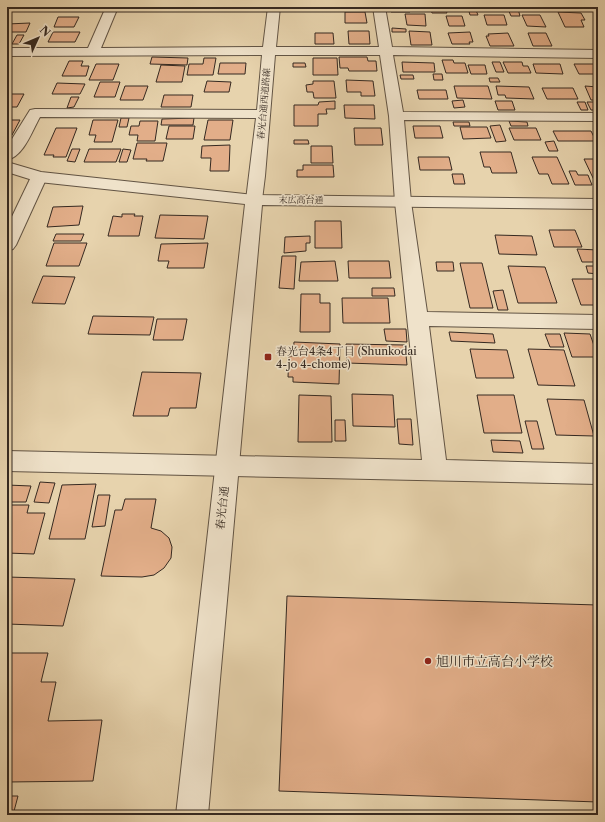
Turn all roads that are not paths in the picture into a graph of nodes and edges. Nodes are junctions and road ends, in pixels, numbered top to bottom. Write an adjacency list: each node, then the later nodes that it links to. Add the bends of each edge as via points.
1 (112, 7): 4 (street)
2 (274, 7): 5 (street, 春光台通西道路線)
3 (379, 7): 6 (street)
4 (93, 51): 5 (street); 7 (street)
5 (269, 51): 6 (street); 9 (street, 春光台通西道路線)
6 (386, 51): 8 (street); 10 (street)
7 (7, 52)
8 (598, 54)
9 (263, 114): 12 (street, via 35,113 14,149); 15 (street, 春光台通西道路線)
10 (396, 116): 11 (street); 16 (street)
11 (598, 117)
12 (7, 155)
13 (7, 167): 14 (street, 末広高台通)
14 (39, 177): 15 (street, 末広高台通); 18 (street)
15 (254, 200): 16 (street, 末広高台通); 22 (street, 春光台通)
16 (402, 202): 17 (street, 末広高台通); 19 (street)
17 (598, 204)
18 (7, 245)
19 (418, 319): 20 (street); 23 (street)
20 (598, 322)
21 (7, 461): 22 (street)
22 (226, 465): 23 (street); 25 (street, 春光台通)
23 (435, 470): 24 (street)
24 (598, 474)
25 (192, 815)

